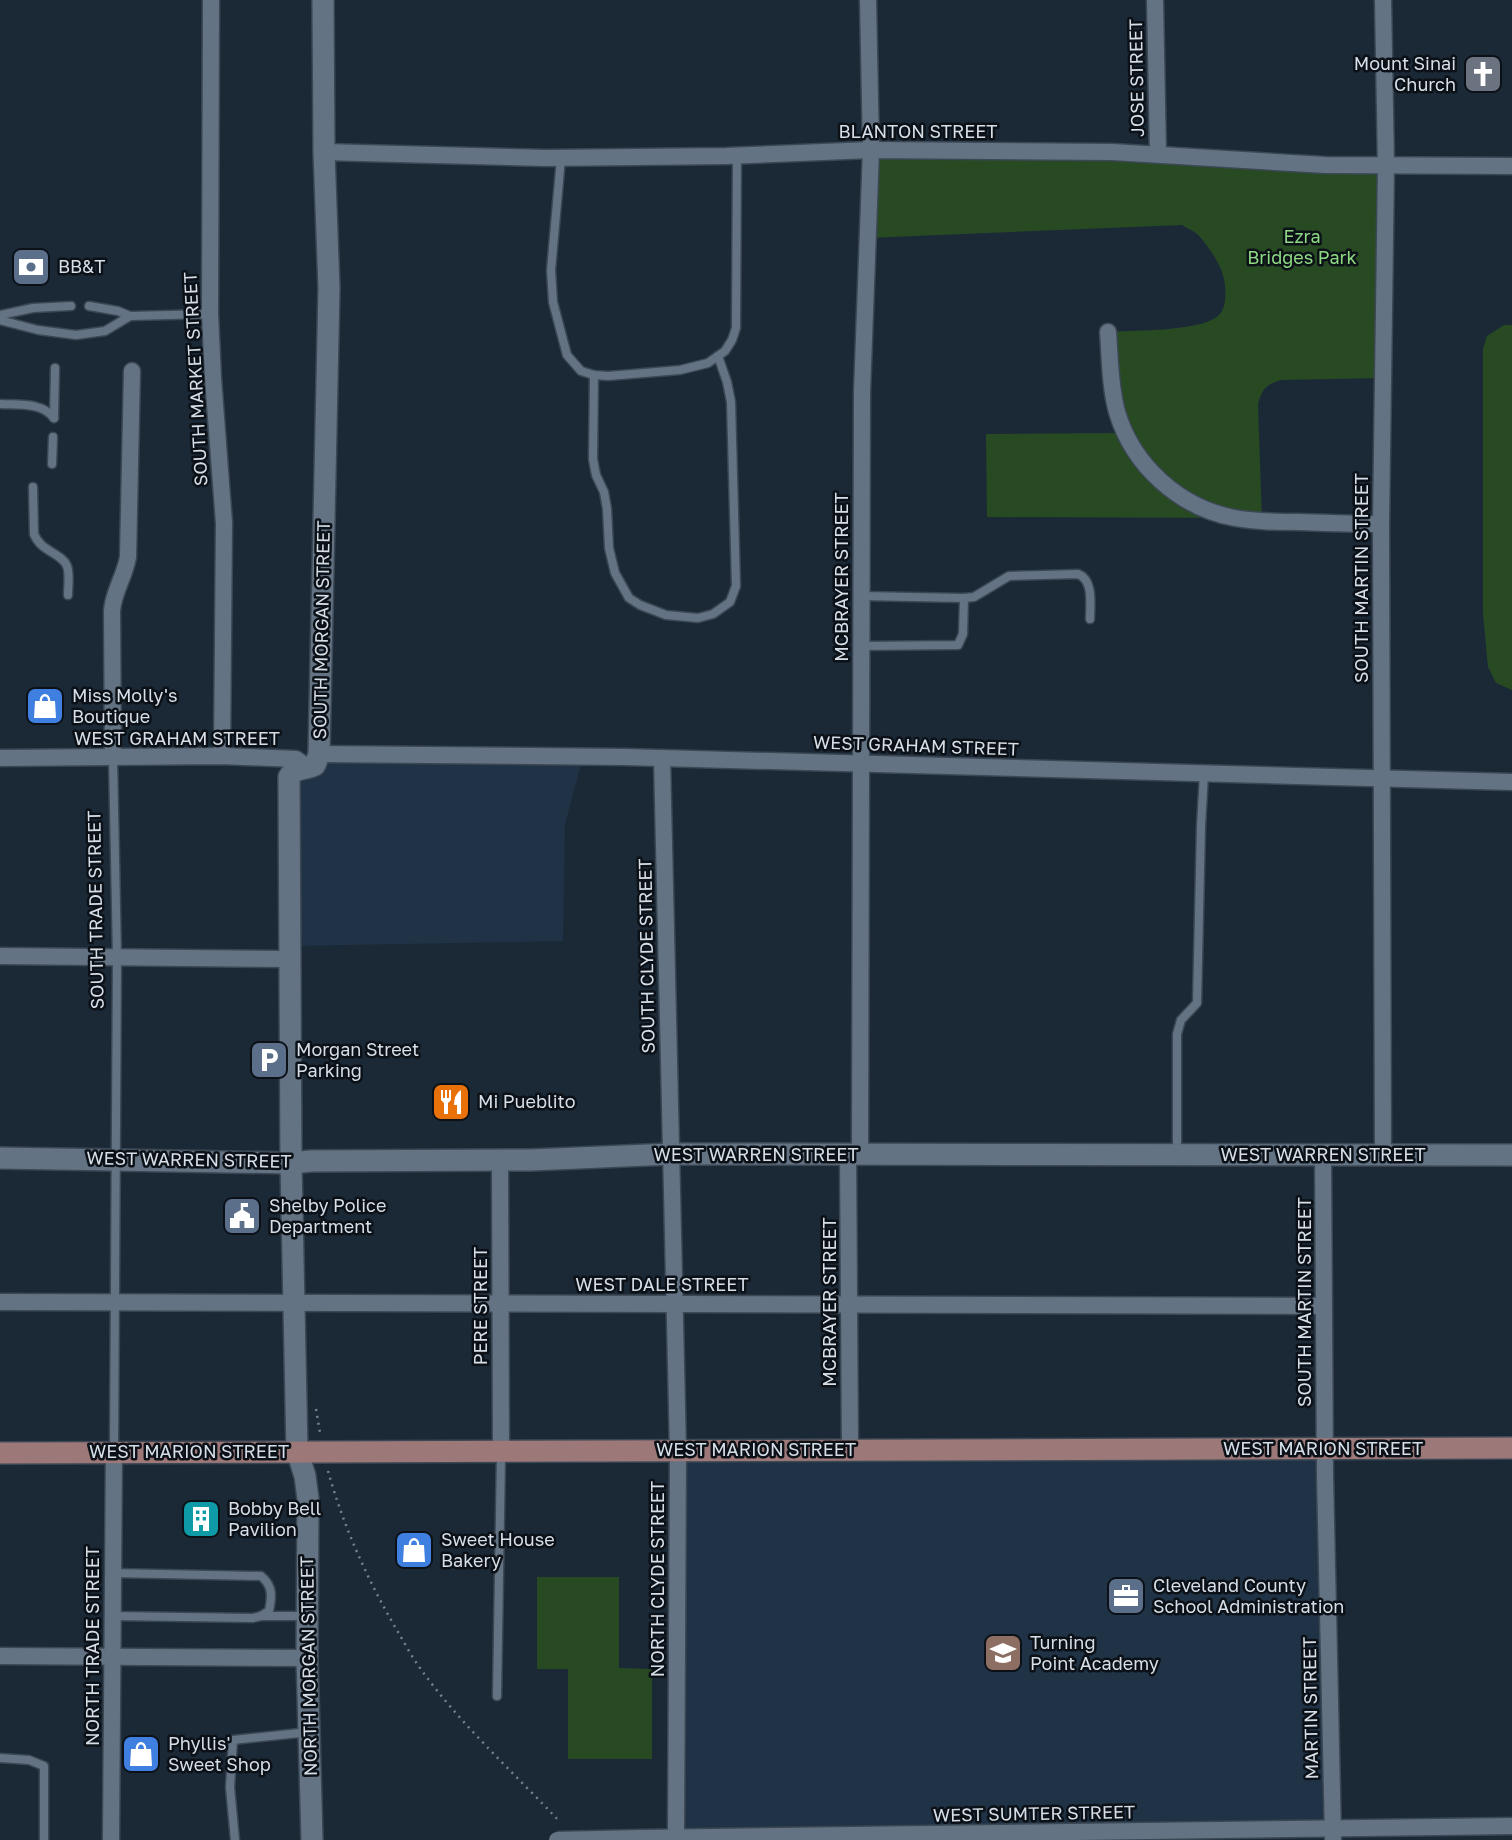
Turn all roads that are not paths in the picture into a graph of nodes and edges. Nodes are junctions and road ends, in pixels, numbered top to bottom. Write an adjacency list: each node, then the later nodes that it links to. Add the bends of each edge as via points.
1 (211, 0): 15 (street, SOUTH MARKET STREET)
2 (323, 0): 7 (street, SOUTH MORGAN STREET)
3 (868, 0): 6 (street, MCBRAYER STREET)
4 (1155, 0): 8 (street, JOSE STREET)
5 (1383, 0): 11 (street, SOUTH MARTIN STREET)
6 (871, 150): 8 (street, BLANTON STREET); 9 (street, BLANTON STREET); 29 (street, MCBRAYER STREET, via 862,391)
7 (324, 152): 10 (street, BLANTON STREET); 37 (street, SOUTH MORGAN STREET, via 329,288)
8 (1158, 154): 11 (street, BLANTON STREET)
9 (737, 156): 10 (street, BLANTON STREET); 19 (lane, via 736,328)
10 (561, 158): 22 (lane, via 551,270 553,302 567,355 581,371)
11 (1386, 165): 12 (street, BLANTON STREET); 27 (street, SOUTH MARTIN STREET)
12 (1512, 166)
13 (71, 306): 17 (lane, via 33,308)
14 (89, 306): 16 (lane)
15 (210, 314): 16 (lane); 33 (street, SOUTH MARKET STREET, via 224,523)
16 (130, 316): 17 (lane, via 105,331 76,335)
17 (0, 318)
18 (1108, 332): 27 (street, via 1116,410 1125,433 1155,477 1181,497 1234,518)
19 (718, 356): 22 (lane, via 680,370); 22 (lane, via 731,402 736,586 730,602 698,618 666,615 640,606 629,598 615,573 606,501 593,458)
20 (55, 368): 23 (lane, via 54,418 38,407)
21 (132, 371): 35 (street, SOUTH TRADE STREET, via 128,557 112,611)
22 (594, 375)
23 (0, 404)
24 (53, 437): 25 (lane)
25 (52, 464)
26 (33, 487): 28 (lane, via 34,534 44,549 65,562)
27 (1381, 524): 40 (street, SOUTH MARTIN STREET)
28 (68, 595)
29 (861, 596): 30 (lane); 32 (street, MCBRAYER STREET)
30 (964, 598): 31 (lane, via 1009,576 1078,574 1087,581); 32 (lane, via 963,634 958,645)
31 (1090, 619)
32 (861, 646): 38 (street, MCBRAYER STREET)
33 (222, 756): 35 (street, WEST GRAHAM STREET); 37 (street, WEST GRAHAM STREET)
34 (0, 758): 35 (street, WEST GRAHAM STREET)
35 (113, 758): 43 (lane, SOUTH TRADE STREET)
36 (662, 758): 37 (street, WEST GRAHAM STREET); 38 (street, WEST GRAHAM STREET); 45 (street, SOUTH CLYDE STREET)
37 (314, 761): 44 (street, via 289,777)
38 (861, 764): 39 (street, WEST GRAHAM STREET); 46 (street, MCBRAYER STREET)
39 (1205, 774): 40 (street, WEST GRAHAM STREET); 47 (lane, via 1197,1003 1181,1020 1177,1034)
40 (1382, 778): 41 (street, WEST GRAHAM STREET); 48 (street, SOUTH MARTIN STREET)
41 (1512, 782)
42 (0, 956): 43 (street)
43 (117, 957): 44 (street); 52 (lane, SOUTH TRADE STREET)
44 (290, 959): 54 (street)
45 (671, 1154): 46 (street, WEST WARREN STREET); 53 (street, WEST WARREN STREET); 59 (street, NORTH CLYDE STREET)
46 (854, 1154): 47 (street, WEST WARREN STREET); 60 (street, MCBRAYER STREET)
47 (1177, 1155): 50 (street, WEST WARREN STREET)
48 (1383, 1155): 49 (street, WEST WARREN STREET); 50 (street, WEST WARREN STREET)
49 (1512, 1155)
50 (1323, 1156): 61 (street, SOUTH MARTIN STREET)
51 (0, 1158): 52 (street, WEST WARREN STREET)
52 (115, 1159): 54 (street, WEST WARREN STREET); 56 (lane, SOUTH TRADE STREET)
53 (500, 1160): 54 (street, WEST WARREN STREET); 58 (street, PERE STREET)
54 (291, 1163): 57 (street)
55 (0, 1302): 56 (street, WEST DALE STREET)
56 (114, 1303): 57 (street, WEST DALE STREET); 65 (lane, SOUTH TRADE STREET)
57 (295, 1303): 58 (street, WEST DALE STREET); 66 (street)
58 (501, 1304): 59 (street, WEST DALE STREET); 67 (street, PERE STREET)
59 (675, 1304): 60 (street, WEST DALE STREET); 68 (street, NORTH CLYDE STREET)
60 (849, 1305): 61 (street, WEST DALE STREET); 64 (street, MCBRAYER STREET)
61 (1324, 1307): 63 (street, SOUTH MARTIN STREET)
62 (1512, 1448): 63 (main road, WEST MARION STREET)
63 (1325, 1449): 64 (main road, WEST MARION STREET); 82 (street, MARTIN STREET)
64 (850, 1450): 68 (main road, WEST MARION STREET)
65 (114, 1451): 66 (main road, WEST MARION STREET); 69 (main road, WEST MARION STREET); 70 (street, NORTH TRADE STREET)
66 (297, 1451): 67 (main road, WEST MARION STREET); 73 (street, NORTH MORGAN STREET, via 308,1499)
67 (501, 1451): 68 (main road, WEST MARION STREET); 77 (lane)
68 (678, 1451): 83 (street, NORTH CLYDE STREET)
69 (0, 1453)
70 (113, 1573): 71 (street, NORTH TRADE STREET); 72 (lane, via 261,1576 271,1588 271,1600 269,1611)
71 (112, 1616): 72 (lane); 75 (street, NORTH TRADE STREET)
72 (261, 1616): 73 (lane)
73 (307, 1616): 76 (street, NORTH MORGAN STREET)
74 (0, 1656): 75 (street)
75 (112, 1656): 76 (street); 86 (street, NORTH TRADE STREET)
76 (307, 1658): 78 (street, NORTH MORGAN STREET)
77 (497, 1696)
78 (309, 1732): 87 (lane, via 233,1740 230,1787); 88 (street, NORTH MORGAN STREET)
79 (0, 1758): 85 (lane, via 44,1766)
80 (1512, 1826): 82 (street, WEST SUMTER STREET)
81 (563, 1835): 83 (street, WEST SUMTER STREET, bridge)
82 (1332, 1835): 84 (street, WEST SUMTER STREET)
83 (676, 1837): 84 (street, WEST SUMTER STREET)
84 (1008, 1837)
85 (44, 1840)
86 (111, 1840)
87 (235, 1840)
88 (312, 1840)

